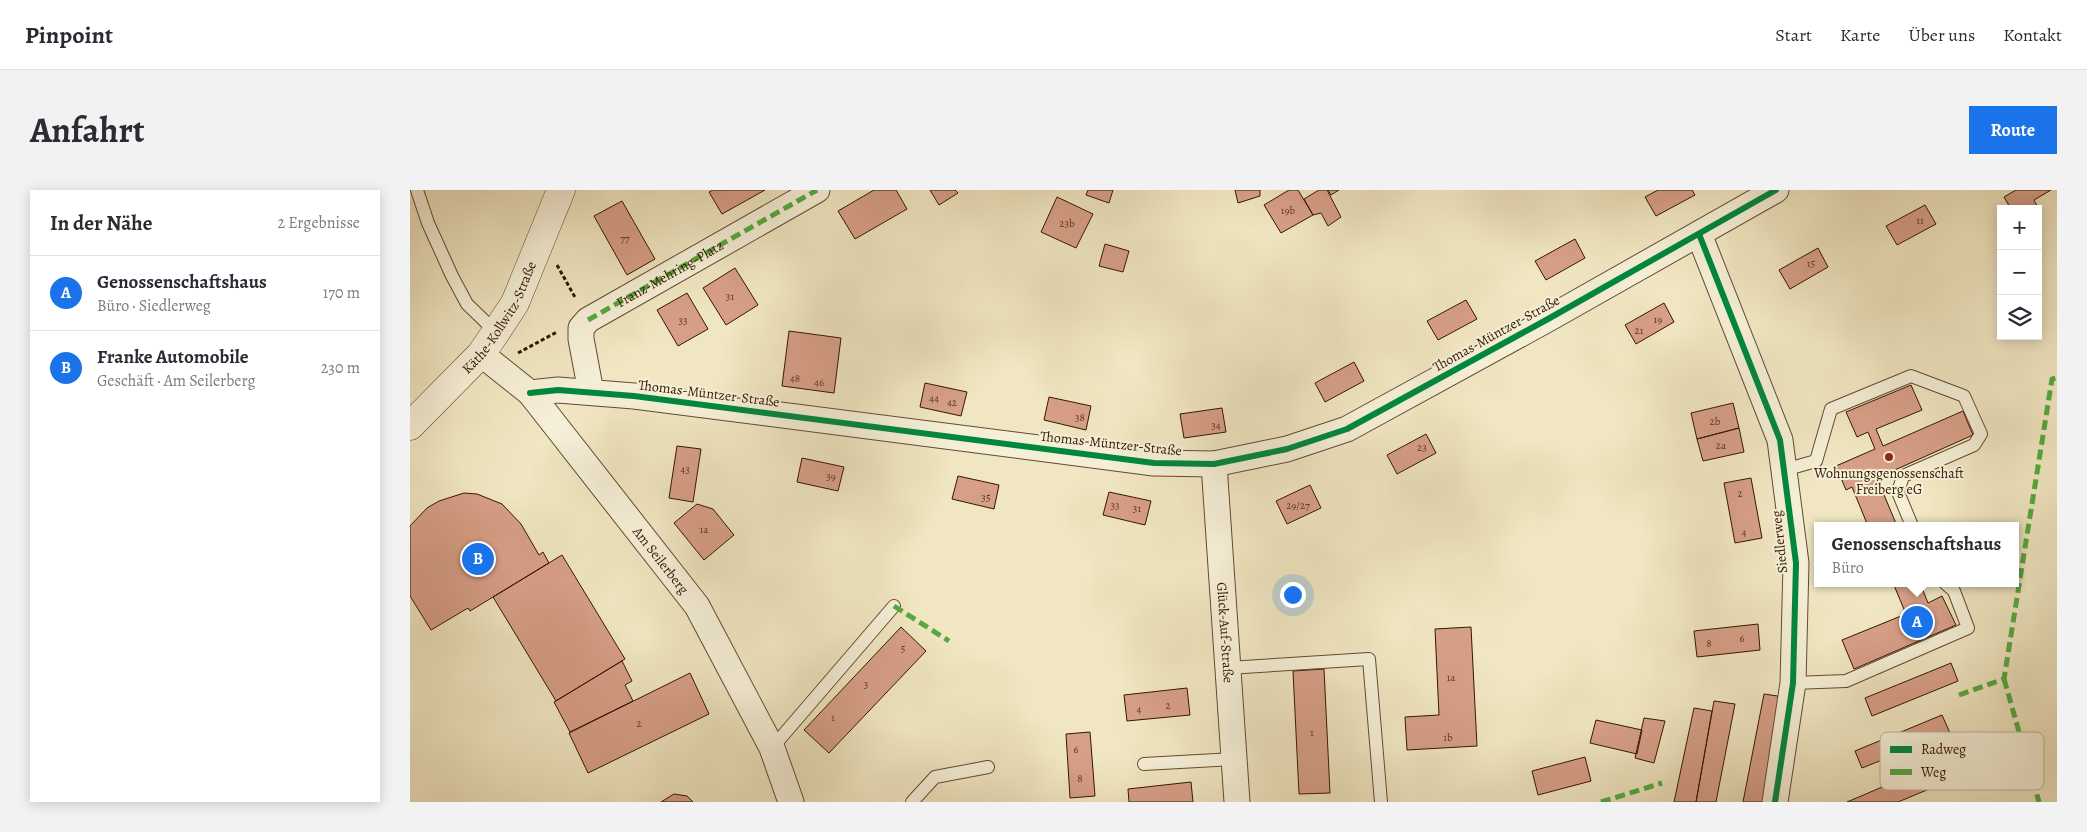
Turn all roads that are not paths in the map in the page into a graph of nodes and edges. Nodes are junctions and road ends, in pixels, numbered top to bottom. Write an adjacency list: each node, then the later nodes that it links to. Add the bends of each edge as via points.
1 (417, 190): 6 (lane, via 428,223 467,304)
2 (560, 190): 6 (street, Käthe-Kollwitz-Straße, via 515,303)
3 (817, 190): 8 (street, Franz-Mehring-Platz, via 588,320 581,328 581,339)
4 (1776, 190): 5 (street, Thomas-Müntzer-Straße)
5 (1700, 234): 11 (street, Thomas-Müntzer-Straße, via 1347,429 1287,449); 12 (street, Siedlerweg, via 1780,440)
6 (496, 332): 7 (street, Käthe-Kollwitz-Straße)
7 (490, 362): 9 (street, Am Seilerberg); 10 (street, Käthe-Kollwitz-Straße)
8 (591, 392): 9 (street, Thomas-Müntzer-Straße, via 558,390); 11 (street, Thomas-Müntzer-Straße, via 1154,463)
9 (530, 393): 18 (street, Am Seilerberg, via 697,606)
10 (410, 426)
11 (1214, 464): 16 (street, Glück-Auf-Straße)
12 (1784, 470): 13 (lane, via 1816,461 1830,409 1911,376 1964,396 1981,434 1974,445 1903,476 1898,492); 17 (street, Siedlerweg, via 1796,563)
13 (1910, 522)
14 (1950, 587): 17 (lane, via 1968,628 1846,681)
15 (894, 606): 18 (lane)
16 (1228, 668): 19 (street, Glück-Auf-Straße); 25 (lane, via 1369,659)
17 (1793, 683): 26 (street, Siedlerweg)
18 (772, 748): 22 (street, Am Seilerberg)
19 (1234, 759): 20 (lane); 24 (street, Glück-Auf-Straße)
20 (1144, 764)
21 (988, 767): 23 (lane, via 935,777)
22 (791, 802)
23 (912, 802)
24 (1237, 802)
25 (1381, 802)
26 (1775, 802)

